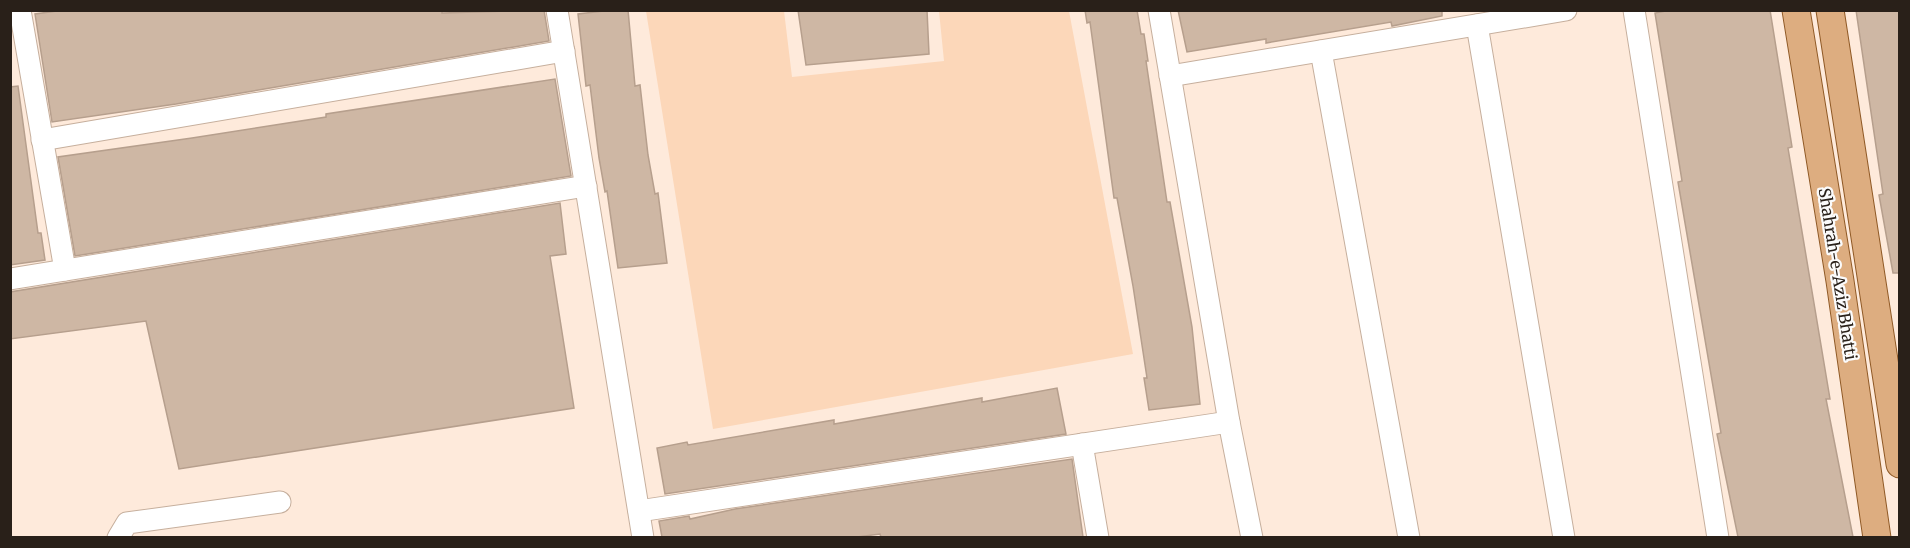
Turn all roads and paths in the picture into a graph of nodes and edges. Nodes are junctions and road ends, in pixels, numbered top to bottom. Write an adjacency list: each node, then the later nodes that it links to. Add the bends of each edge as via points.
1 (20, 10): 12 (street)
2 (557, 10): 9 (street)
3 (1159, 10): 11 (street)
4 (1566, 10): 8 (street)
5 (1634, 10): 27 (street)
6 (1796, 10): 28 (main road, Shahrah-e-Aziz Bhatti)
7 (1830, 10): 18 (main road, Shahrah-e-Aziz Bhatti)
8 (1477, 25): 10 (street); 26 (street)
9 (564, 51): 12 (street); 13 (street)
10 (1321, 51): 11 (street); 25 (street)
11 (1170, 76): 16 (street)
12 (42, 140): 14 (street)
13 (586, 186): 14 (street); 20 (street)
14 (65, 270): 15 (street)
15 (10, 279)
16 (1229, 422): 17 (street); 24 (street)
17 (1082, 444): 20 (street); 23 (street)
18 (1899, 464)
19 (280, 502): 21 (street, via 128,524)
20 (639, 511): 22 (street)
21 (118, 537)
22 (643, 537)
23 (1098, 537)
24 (1252, 537)
25 (1409, 537)
26 (1564, 537)
27 (1718, 537)
28 (1877, 537)

